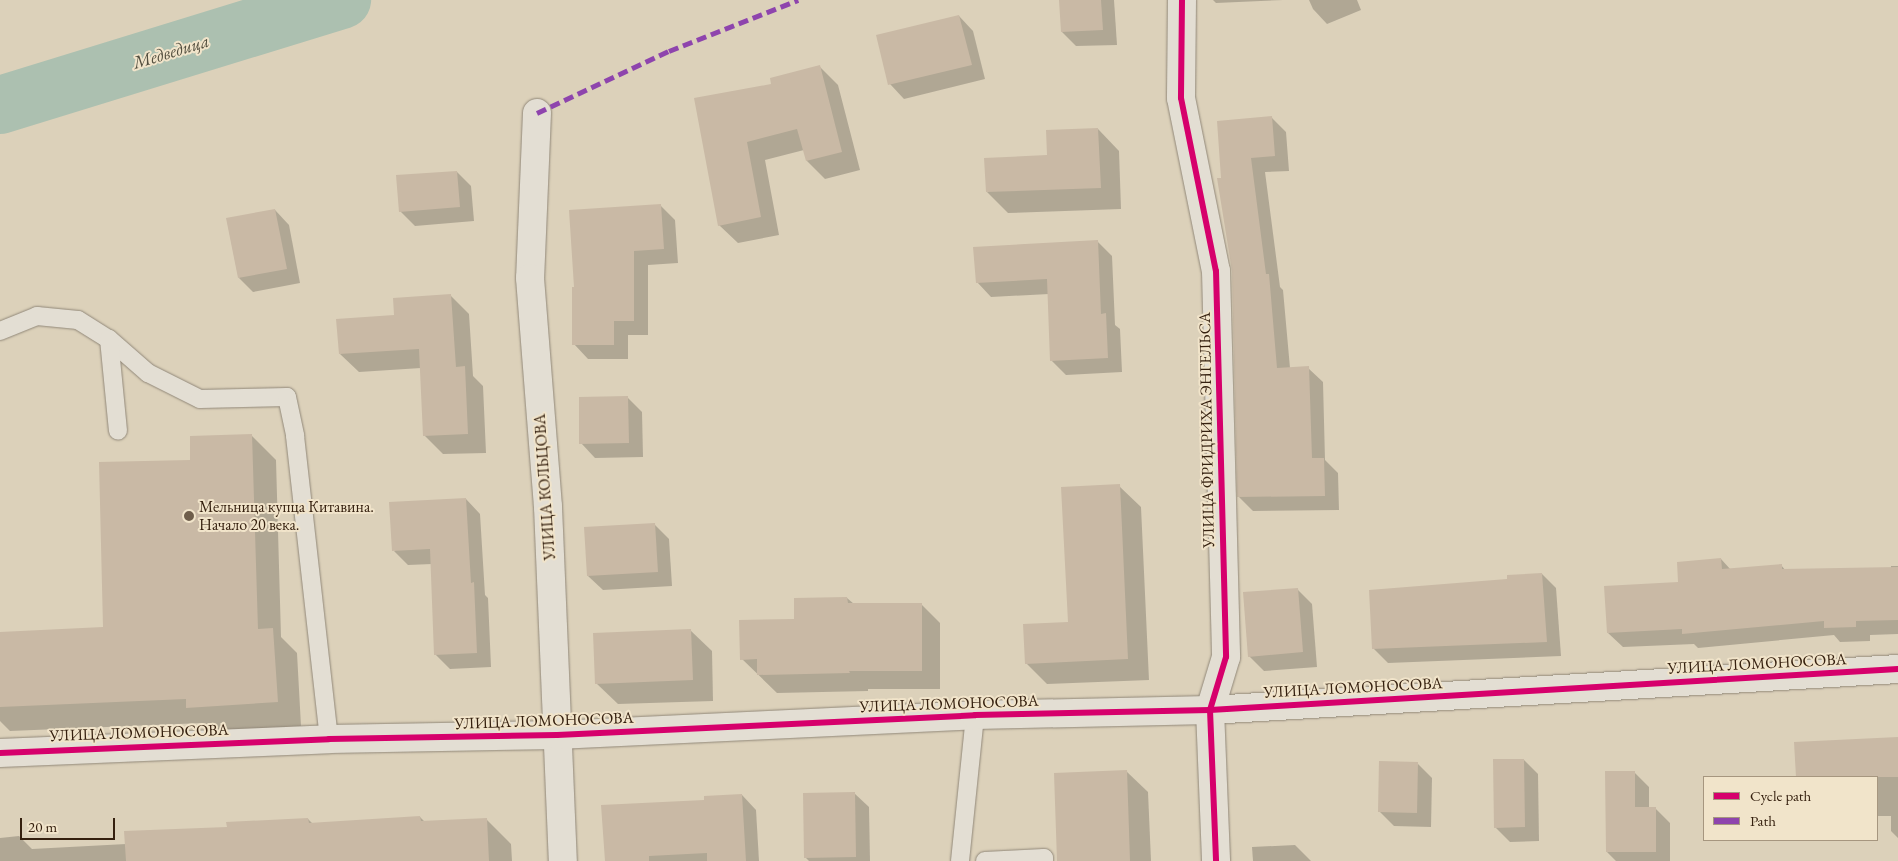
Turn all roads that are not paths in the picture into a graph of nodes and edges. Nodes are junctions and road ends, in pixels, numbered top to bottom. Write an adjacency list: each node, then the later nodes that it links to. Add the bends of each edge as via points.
1 (1182, 0): 7 (street, УЛИЦА ФРИДРИХА ЭНГЕЛЬСА, via 1181,98 1216,271 1226,657)
2 (537, 113): 9 (street, УЛИЦА КОЛЬЦОВА, via 530,278 548,507)
3 (0, 331): 4 (lane, via 37,316 78,320)
4 (110, 339): 5 (lane); 10 (lane, via 148,373 200,398 287,397 295,436)
5 (118, 431)
6 (1898, 669): 7 (street, УЛИЦА ЛОМОНОСОВА)
7 (1210, 710): 8 (street, УЛИЦА ЛОМОНОСОВА); 16 (street, УЛИЦА ФРИДРИХА ЭНГЕЛЬСА)
8 (975, 715): 9 (street, УЛИЦА ЛОМОНОСОВА); 13 (lane)
9 (557, 735): 10 (street, УЛИЦА ЛОМОНОСОВА); 12 (street, УЛИЦА КОЛЬЦОВА)
10 (329, 740): 11 (street, УЛИЦА ЛОМОНОСОВА)
11 (0, 753)
12 (563, 861)
13 (960, 861)
14 (985, 861): 15 (lane, via 1044,858)
15 (1044, 861)
16 (1216, 861)

